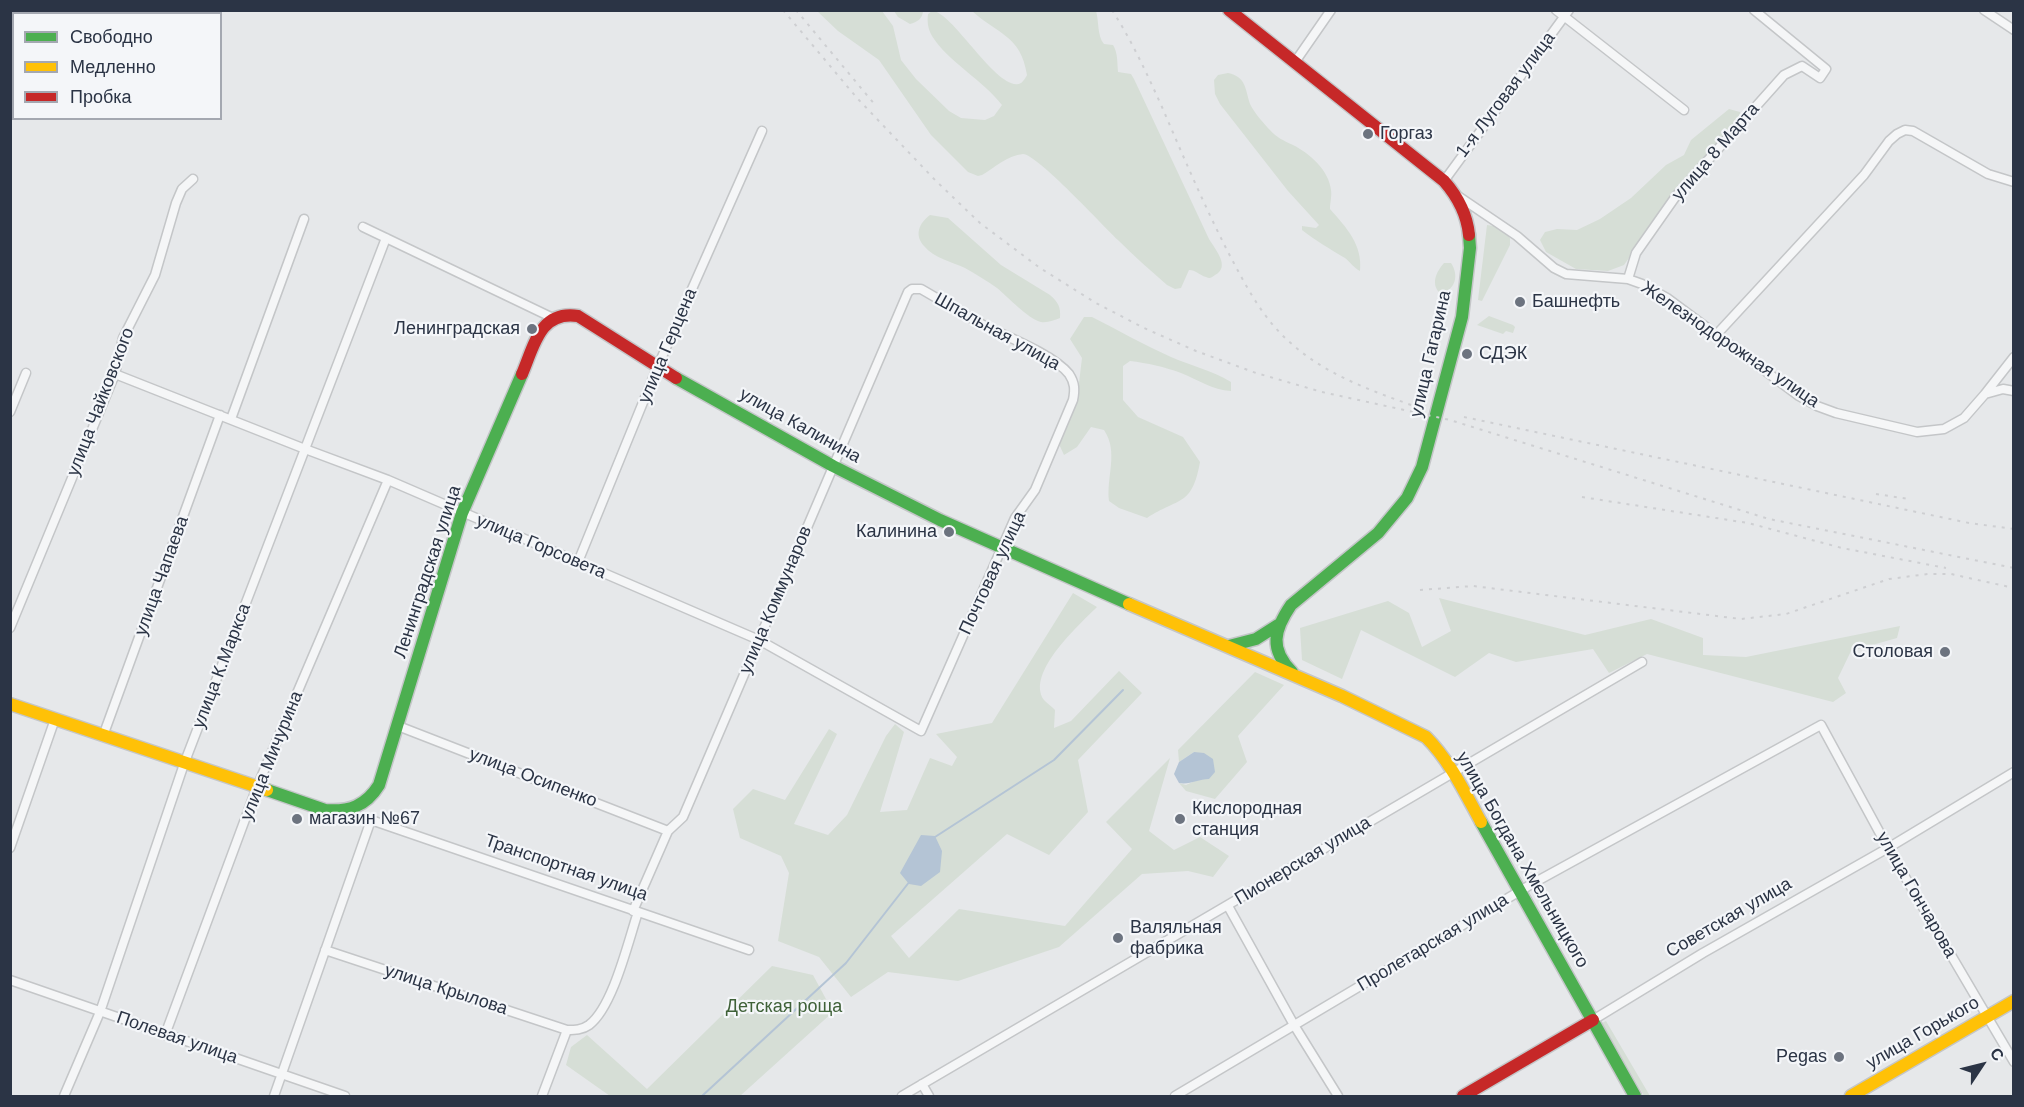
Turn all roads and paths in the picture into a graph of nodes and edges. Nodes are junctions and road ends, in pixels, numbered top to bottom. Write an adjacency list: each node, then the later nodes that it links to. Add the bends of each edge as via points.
1 (1229, 10): 8 (street, улица Гагарина)
2 (1331, 10): 8 (street)
3 (1556, 10): 6 (street)
4 (1754, 10): 18 (street, улица 8 Марта, via 1826,69 1820,78 1803,66 1784,75 1676,196 1636,253)
5 (1984, 10): 7 (street)
6 (1567, 14): 9 (street); 12 (street, 1-я Луговая улица)
7 (2013, 30)
8 (1295, 62): 12 (street, улица Гагарина)
9 (1684, 110)
10 (762, 131): 23 (street, улица Герцена)
11 (193, 178): 25 (street, улица Чайковского, via 176,202 155,275 123,338)
12 (1444, 181): 14 (street, улица Гагарина)
13 (2013, 182): 21 (street, via 1988,174 1913,131 1897,134)
14 (1455, 194): 18 (street, Железнодорожная улица, via 1566,274); 38 (street, улица Гагарина, via 1468,227 1470,248 1462,317 1422,466 1396,514 1292,605)
15 (304, 219): 31 (street)
16 (363, 227): 17 (street, улица Калинина)
17 (386, 238): 20 (street, улица Калинина); 32 (street, улица К.Маркса)
18 (1628, 279): 21 (street, Железнодорожная улица, via 1667,298)
19 (916, 288): 26 (street, Шпальная улица, via 1054,361); 33 (street, улица Коммунаров, via 908,292)
20 (553, 318): 23 (street, улица Калинина, via 578,316); 35 (street, Ленинградская улица, via 539,334)
21 (1717, 334): 28 (street, Железнодорожная улица, via 1817,406 1917,432 1944,429 1964,418)
22 (2013, 357): 28 (street, Железнодорожная улица)
23 (657, 368): 33 (street, улица Калинина); 37 (street, улица Герцена)
24 (26, 373): 29 (street)
25 (115, 374): 30 (street, улица Горсовета); 39 (street, улица Чайковского)
26 (1073, 381): 36 (street, Почтовая улица, via 1072,400 1035,490 1015,518)
27 (2013, 391): 28 (street, via 2003,389)
28 (1985, 394)
29 (10, 412)
30 (220, 415): 31 (street, улица Горсовета); 49 (street, улица Чапаева)
31 (231, 419): 32 (street, улица Горсовета)
32 (304, 449): 34 (street, улица Горсовета); 50 (street, улица К.Маркса)
33 (833, 466): 36 (street, улица Калинина); 40 (street, улица Коммунаров)
34 (388, 480): 35 (street, улица Горсовета); 53 (street, улица Мичурина)
35 (462, 513): 37 (street, улица Горсовета); 47 (street, Ленинградская улица)
36 (1002, 549): 41 (street, улица Калинина); 48 (street, Почтовая улица)
37 (578, 562): 40 (street, улица Горсовета)
38 (1278, 625): 41 (street, via 1256,639); 43 (street, via 1278,653)
39 (10, 628)
40 (759, 640): 48 (street, улица Горсовета); 56 (street, улица Коммунаров, via 683,817)
41 (1229, 646): 43 (street, улица Калинина)
42 (1642, 662): 51 (street, Пионерская улица)
43 (1298, 676): 51 (street, улица Богдана Хмельницкого, via 1426,737)
44 (10, 704): 45 (street)
45 (55, 719): 49 (street); 57 (street)
46 (1821, 725): 58 (street, улица Гончарова); 59 (street, Пролетарская улица)
47 (398, 726): 54 (street, Ленинградская улица, via 379,784); 56 (street, улица Осипенко)
48 (921, 731)
49 (103, 736): 50 (street)
50 (184, 764): 53 (street); 66 (street, улица К.Маркса)
51 (1453, 772): 59 (street, улица Богдана Хмельницкого); 60 (street, Пионерская улица)
52 (2013, 772): 58 (street, Советская улица)
53 (257, 787): 54 (street, via 325,810 339,812); 71 (street, улица Мичурина)
54 (361, 807): 55 (street)
55 (370, 820): 61 (street, Транспортная улица); 62 (street)
56 (668, 831): 61 (street, улица Коммунаров)
57 (10, 848)
58 (1888, 848): 67 (street, улица Гончарова); 68 (street, Советская улица)
59 (1520, 892): 68 (street, улица Богдана Хмельницкого); 69 (street, Пролетарская улица)
60 (1228, 906): 69 (street); 74 (street, Пионерская улица)
61 (635, 911): 63 (street, Транспортная улица); 70 (street, улица Коммунаров, via 607,1004 590,1024)
62 (325, 950): 70 (street, улица Крылова); 73 (street)
63 (749, 950)
64 (10, 980): 66 (street, Полевая улица)
65 (2013, 1001): 67 (street, улица Горького)
66 (100, 1012): 71 (street, Полевая улица); 75 (street, улица К.Маркса)
67 (1987, 1016): 72 (street, улица Гончарова); 85 (street, улица Горького)
68 (1593, 1020): 83 (street, Советская улица); 84 (street, улица Богдана Хмельницкого)
69 (1294, 1025): 81 (street, Пролетарская улица); 82 (street)
70 (567, 1030): 78 (street)
71 (165, 1035): 73 (street, Полевая улица)
72 (2013, 1062)
73 (282, 1074): 76 (street); 77 (street, Полевая улица)
74 (922, 1084): 79 (street, Пионерская улица); 80 (street)
75 (64, 1096)
76 (274, 1096)
77 (345, 1096)
78 (542, 1096)
79 (902, 1096)
80 (929, 1096)
81 (1175, 1096)
82 (1338, 1096)
83 (1462, 1096)
84 (1635, 1096)
85 (1851, 1096)

